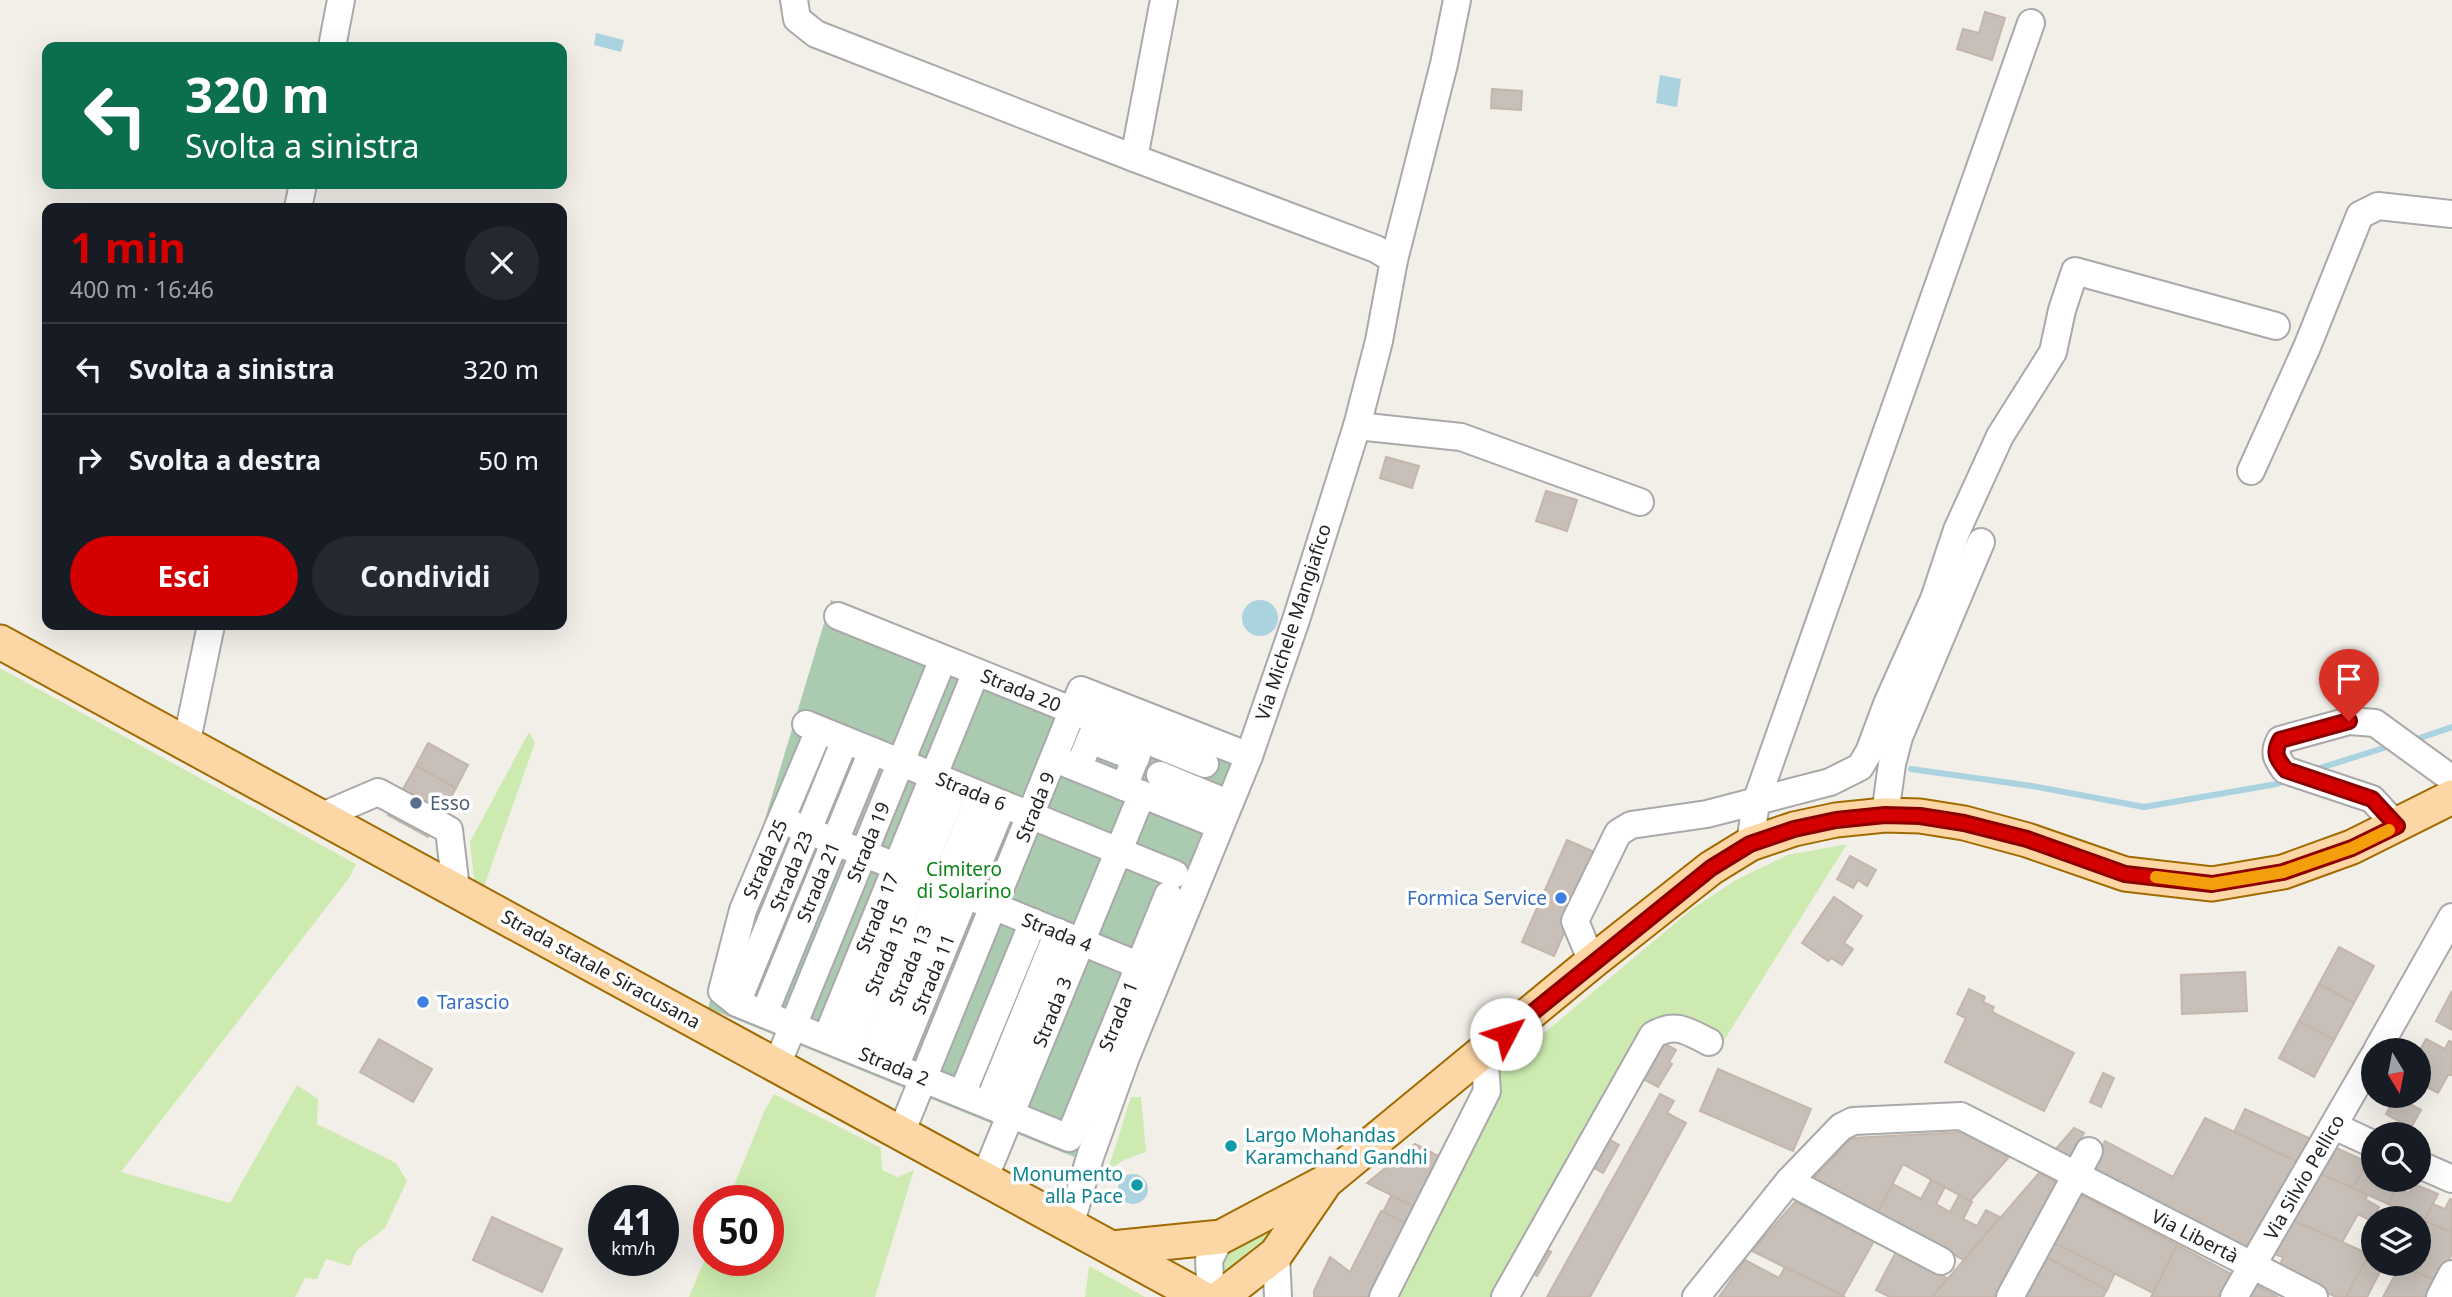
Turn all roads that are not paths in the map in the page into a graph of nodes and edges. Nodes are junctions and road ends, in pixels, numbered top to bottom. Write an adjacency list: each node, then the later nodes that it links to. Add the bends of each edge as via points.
1 (341, 0): 6 (street)
2 (794, 0): 7 (street, via 797,19 816,34)
3 (1164, 0): 7 (street)
4 (1457, 0): 9 (street, Via Michele Mangiafico)
5 (2031, 23): 32 (street)
6 (332, 42)
7 (1134, 158): 9 (street, via 1376,249)
8 (2452, 214): 12 (street, via 2378,206 2360,215)
9 (1394, 260): 11 (street, Via Michele Mangiafico)
10 (2276, 326): 32 (street, via 2075,271 2053,352 1995,448 1957,530 1934,599 1869,752 1860,766 1830,782)
11 (1357, 426): 13 (street, via 1461,437); 25 (street, Via Michele Mangiafico)
12 (2251, 471)
13 (1640, 502)
14 (1981, 542): 34 (street, via 1899,737)
15 (838, 616): 18 (street, Strada 20)
16 (210, 630): 23 (street)
17 (0, 642): 23 (main road, Strada statale Siracusana)
18 (943, 659): 19 (street, Strada 20); 26 (street, Strada 19)
19 (976, 672): 21 (street, Strada 20); 30 (street)
20 (812, 727): 22 (street, Strada 6); 37 (street, Strada 25)
21 (1080, 735): 25 (street); 28 (street); 28 (street, Strada 20); 35 (street, Strada 9)
22 (845, 740): 24 (street, Strada 6); 39 (street, Strada 23)
23 (186, 745): 36 (main road, Strada statale Siracusana)
24 (872, 751): 26 (street, Strada 6); 40 (street, Strada 21)
25 (1249, 756): 76 (street, Via Michele Mangiafico, via 1126,1057)
26 (901, 763): 30 (street, Strada 6); 43 (street, Strada 19)
27 (1205, 764): 28 (street, Strada 3, via 1170,750)
28 (1142, 777): 33 (street); 42 (street, Strada 3)
29 (2452, 779): 38 (street, via 2375,723 2349,721 2280,740 2277,759 2286,770 2372,799)
30 (968, 790): 35 (street, Strada 6); 44 (street, Strada 11); 44 (street, Strada 15)
31 (2452, 797): 38 (main road)
32 (1756, 802): 41 (street); 51 (street, via 1631,825 1618,833 1575,921)
33 (1213, 810)
34 (1885, 815): 38 (main road, via 1964,823 2027,839 2125,874 2212,884 2283,872 2352,848); 41 (main road, via 1794,829)
35 (1031, 816): 42 (street, Strada 6); 47 (street, Strada 9)
36 (320, 817): 46 (main road, Strada statale Siracusana); 46 (street, via 378,792 450,830)
37 (782, 820): 39 (street, Strada 4); 53 (street, Strada 25, via 743,910)
38 (2397, 826)
39 (808, 831): 40 (street, Strada 4); 53 (street, Strada 23)
40 (834, 842): 43 (street, Strada 4); 54 (street, Strada 21)
41 (1750, 844): 51 (main road, via 1711,868)
42 (1118, 851): 45 (street, Strada 6); 50 (street, Strada 3)
43 (864, 853): 44 (street, Strada 4); 55 (street, Strada 19)
44 (931, 881): 47 (street, Strada 4); 59 (street, Strada 11); 59 (street, Strada 15)
45 (1172, 884): 52 (street, Strada 1)
46 (456, 889): 60 (main road, Strada statale Siracusana)
47 (994, 906): 49 (street, Strada 4); 61 (street, Strada 9)
48 (2452, 916): 56 (street)
49 (1032, 922): 50 (street, Strada 4); 63 (street)
50 (1070, 937): 52 (street, Strada 4); 64 (street, Strada 3)
51 (1592, 962): 58 (main road)
52 (1138, 965): 67 (street, Strada 1)
53 (730, 997): 54 (street, Strada 2)
54 (764, 1014): 55 (street, Strada 2)
55 (793, 1025): 59 (street, Strada 2); 60 (street, Strada 19)
56 (2384, 1038)
57 (1709, 1042): 88 (street, via 1675,1027 1653,1035)
58 (1484, 1051): 75 (main road); 87 (street, via 1487,1091)
59 (860, 1053): 61 (street, Strada 2)
60 (777, 1065): 66 (main road, Strada statale Siracusana)
61 (924, 1078): 63 (street, Strada 2); 66 (street, Strada 9)
62 (2361, 1078): 65 (street, Via Silvio Pellico)
63 (962, 1094): 64 (street, Strada 2)
64 (999, 1109): 67 (street, Strada 2); 72 (street, Strada 3)
65 (2334, 1126): 68 (street); 81 (street, Via Silvio Pellico)
66 (901, 1133): 72 (main road, Strada statale Siracusana)
67 (1069, 1138)
68 (2361, 1138)
69 (2089, 1151): 71 (street)
70 (2431, 1170): 73 (street)
71 (2076, 1175): 74 (street, Via Libertà, via 1961,1116 1853,1121 1841,1127); 81 (street, Via Libertà); 90 (street)
72 (984, 1179): 76 (main road, Strada statale Siracusana)
73 (2452, 1179)
74 (1789, 1181): 80 (street); 89 (street, Via Libertà)
75 (1325, 1182): 77 (main road); 79 (main road)
76 (1070, 1226): 78 (main road, Strada statale Siracusana)
77 (1221, 1237): 78 (main road); 84 (street, via 1209,1260)
78 (1112, 1248): 83 (main road, Strada statale Siracusana)
79 (1276, 1254): 85 (main road); 86 (street)
80 (1941, 1261)
81 (2252, 1265): 91 (street, Via Silvio Pellico); 92 (street, Via Libertà)
82 (2452, 1274): 93 (street)
83 (1202, 1297)
84 (1211, 1297)
85 (1221, 1297)
86 (1278, 1297)
87 (1383, 1297)
88 (1505, 1297)
89 (1696, 1297)
90 (2010, 1297)
91 (2234, 1297)
92 (2314, 1297)
93 (2440, 1297)

